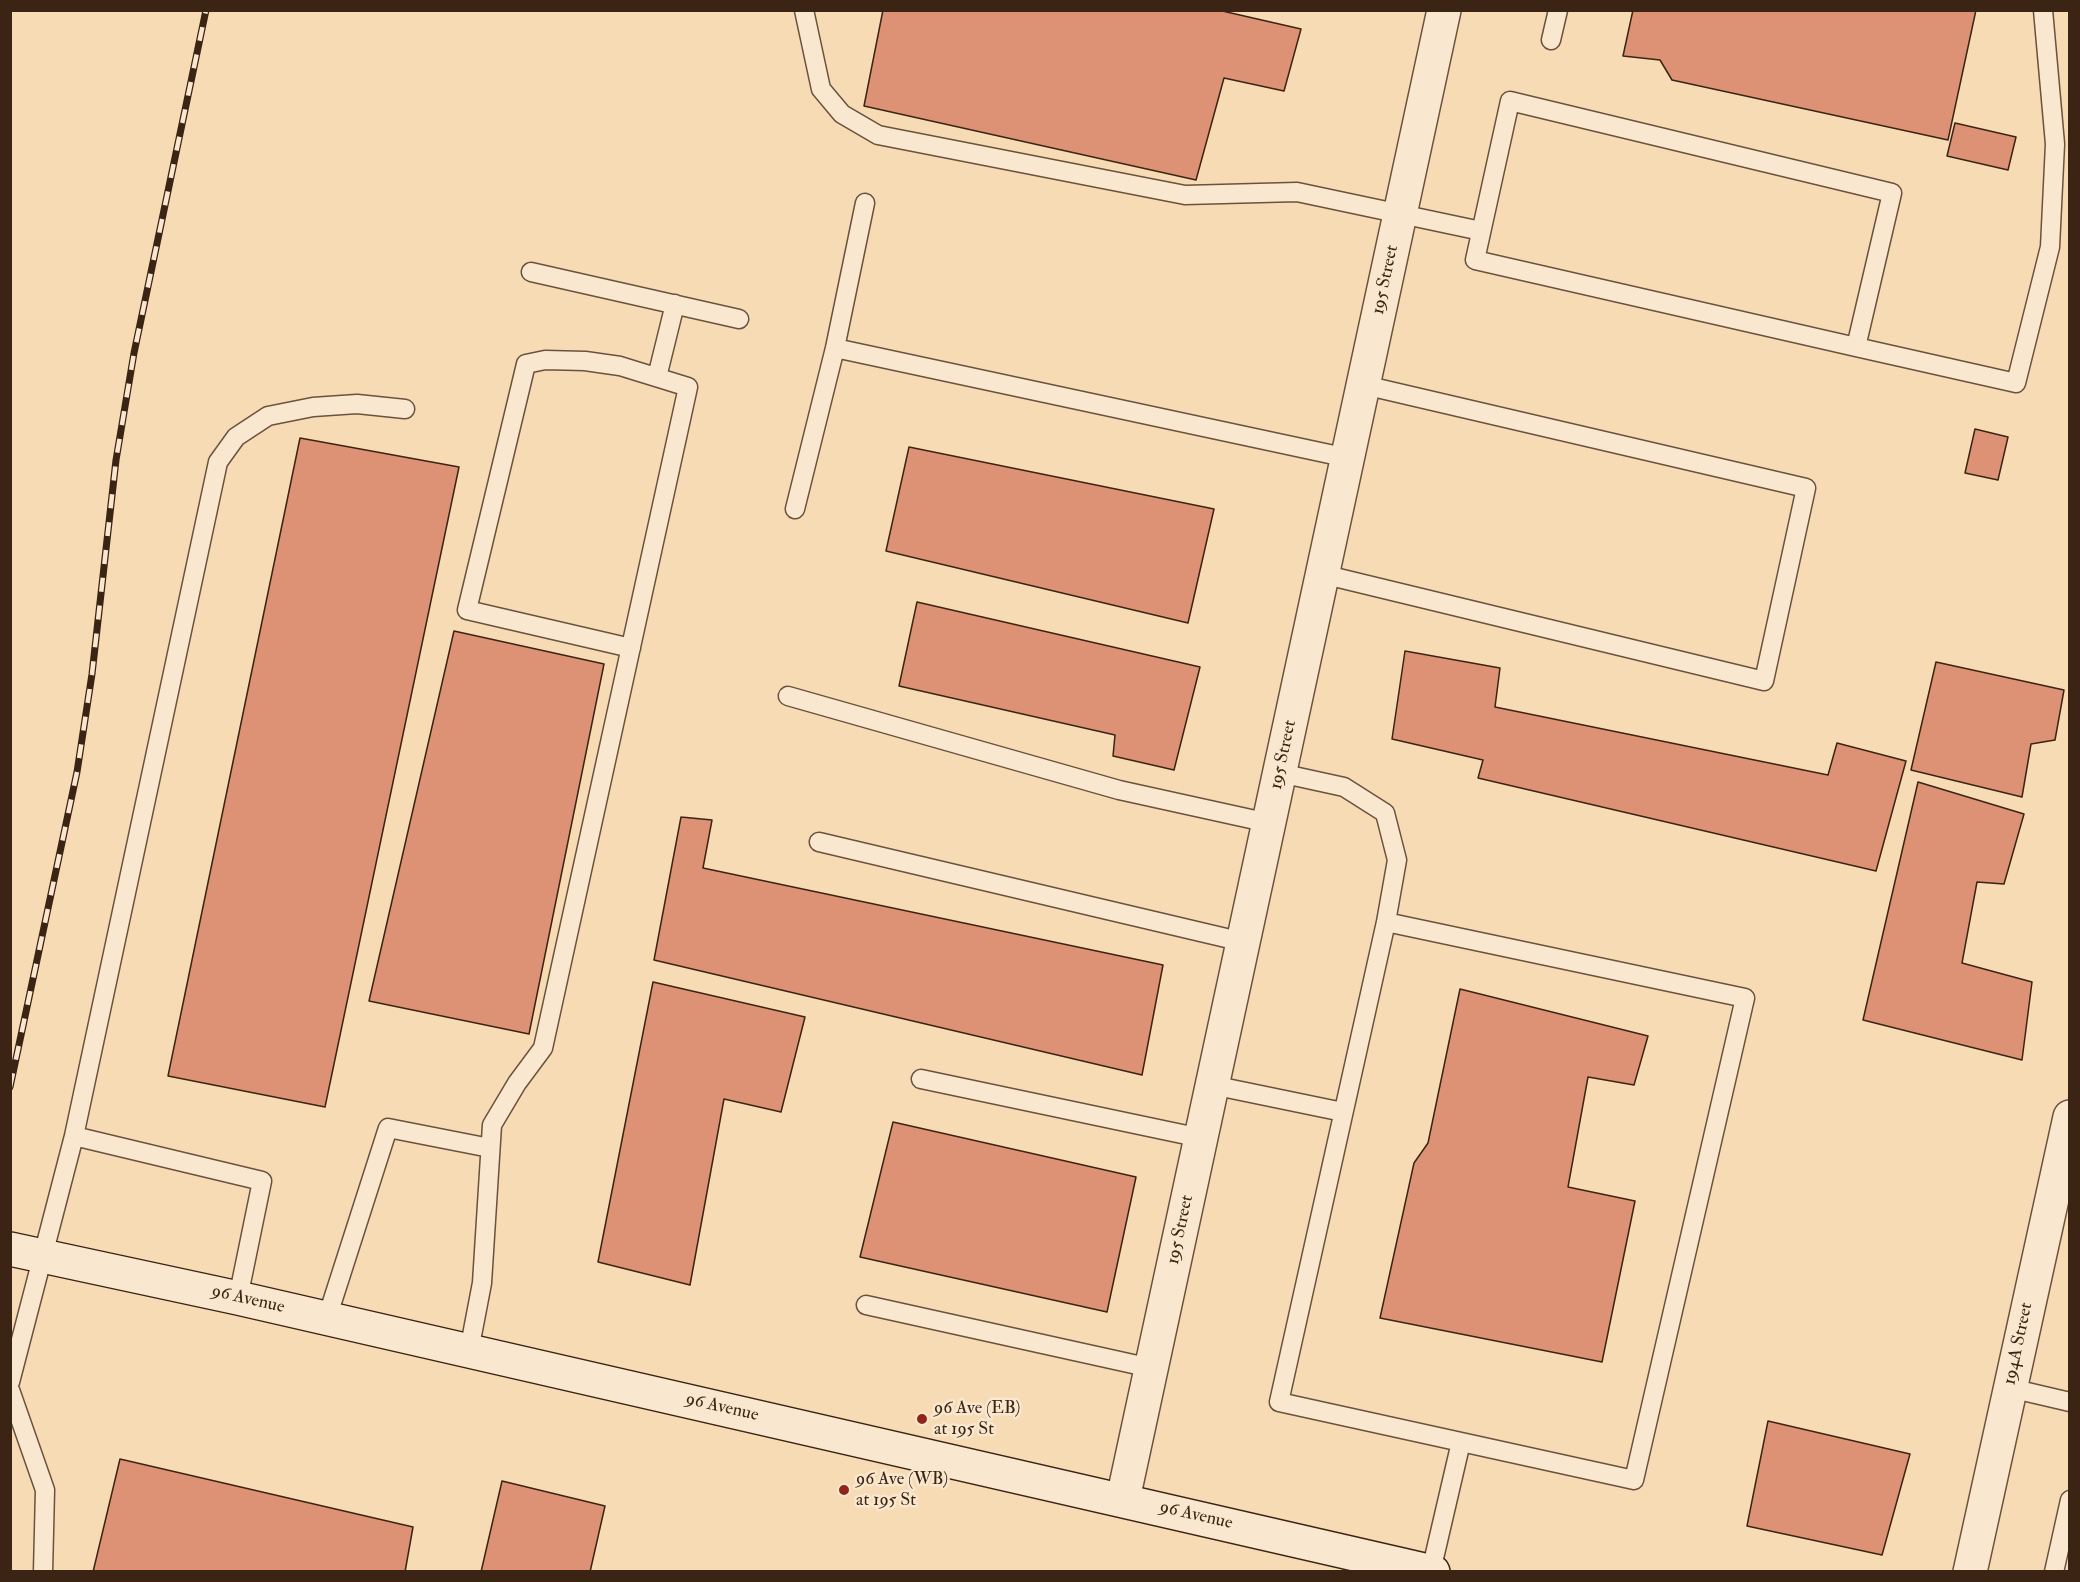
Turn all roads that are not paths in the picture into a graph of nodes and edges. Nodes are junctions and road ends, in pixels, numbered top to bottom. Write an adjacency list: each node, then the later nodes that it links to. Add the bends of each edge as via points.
1 (804, 10): 7 (lane, via 821,89 842,114 878,135 1185,195 1297,192)
2 (1444, 10): 7 (street, 195 Street)
3 (1558, 10): 5 (lane)
4 (2043, 10): 12 (lane, via 2055,144 2050,247 2016,383)
5 (1551, 40)
6 (865, 203): 13 (lane)
7 (1400, 214): 8 (lane); 15 (street, 195 Street)
8 (1481, 231): 12 (lane, via 1475,260); 12 (lane, via 1510,101 1892,193)
9 (531, 272): 10 (lane)
10 (675, 304): 11 (lane); 14 (lane)
11 (739, 319)
12 (1856, 347)
13 (835, 348): 17 (lane); 18 (lane)
14 (657, 377): 20 (lane, via 688,387); 20 (lane, via 585,361 545,360 526,364 467,610)
15 (1364, 385): 17 (street, 195 Street); 19 (lane, via 1806,488 1804,500 1764,681)
16 (405, 409): 31 (lane, via 357,404 267,416 236,437 218,462)
17 (1348, 458): 19 (street, 195 Street)
18 (795, 509)
19 (1323, 574): 22 (street, 195 Street)
20 (631, 648): 33 (lane, via 543,1048 516,1083 492,1125)
21 (788, 696): 23 (lane, via 1119,790)
22 (1280, 772): 23 (street, 195 Street); 25 (lane, via 1344,788 1384,813 1396,860)
23 (1269, 823): 26 (street, 195 Street)
24 (819, 842): 26 (lane)
25 (1386, 922): 29 (lane); 45 (lane, via 1746,998 1634,1480)
26 (1243, 942): 28 (street, 195 Street)
27 (921, 1079): 32 (lane)
28 (1212, 1085): 29 (lane); 32 (street, 195 Street)
29 (1343, 1112): 45 (lane, via 1279,1402)
30 (2070, 1117): 42 (street, 194A Street)
31 (74, 1136): 35 (lane); 36 (lane, via 262,1182)
32 (1201, 1138): 40 (street, 195 Street)
33 (490, 1148): 38 (lane, via 388,1128); 39 (lane, via 482,1282)
34 (10, 1249): 35 (street, 96 Avenue)
35 (43, 1256): 36 (street, 96 Avenue); 41 (lane)
36 (238, 1298): 38 (street, 96 Avenue)
37 (866, 1305): 40 (lane)
38 (327, 1318): 39 (street, 96 Avenue)
39 (469, 1351): 46 (street, 96 Avenue)
40 (1151, 1368): 46 (street, 195 Street)
41 (10, 1382)
42 (2010, 1388): 44 (lane); 50 (street, 194A Street)
43 (10, 1390): 49 (lane, via 45,1490)
44 (2070, 1402)
45 (1461, 1442): 48 (lane)
46 (1123, 1499): 48 (street, 96 Avenue)
47 (2070, 1500): 51 (lane)
48 (1432, 1571)
49 (43, 1572)
50 (1970, 1572)
51 (2054, 1572)

